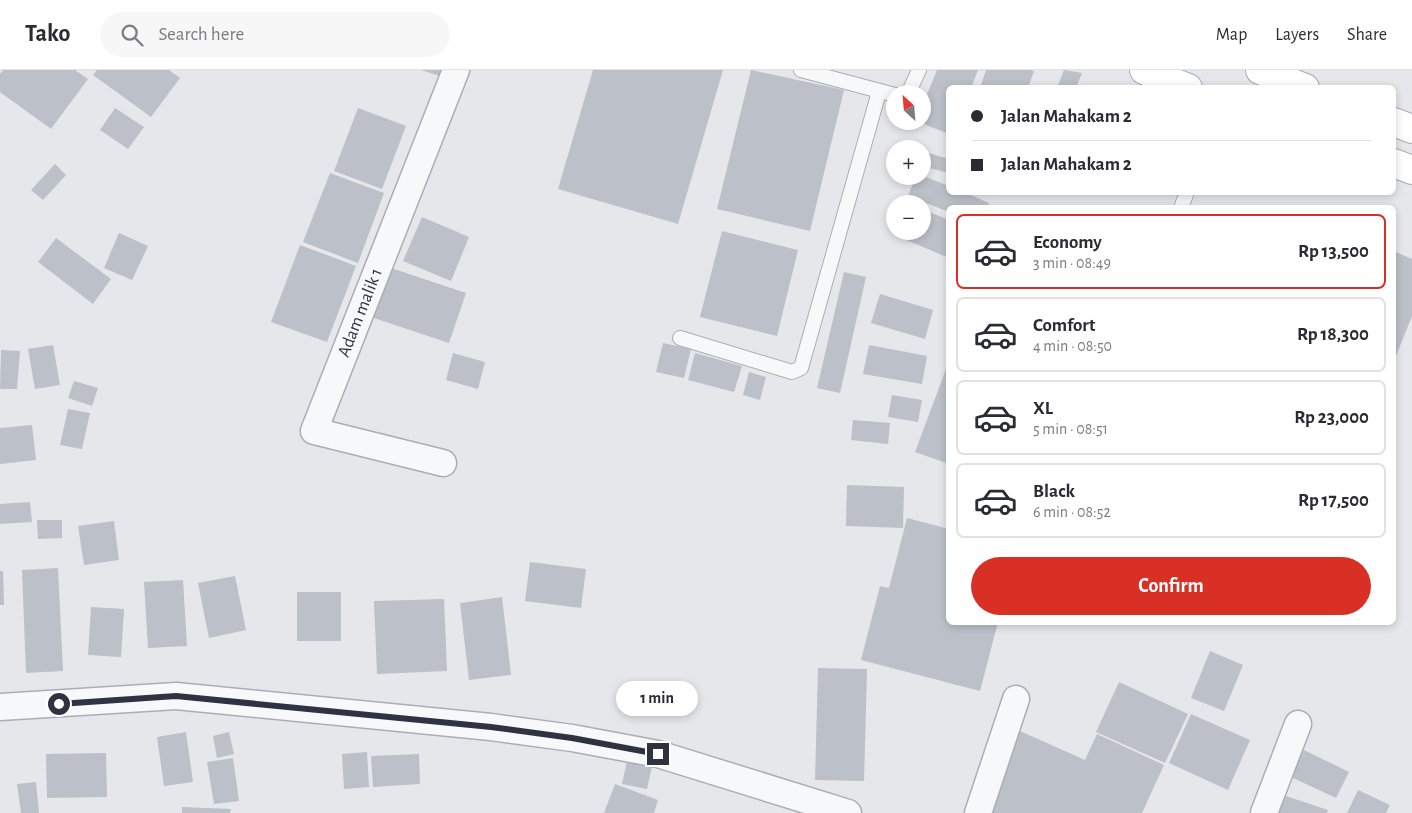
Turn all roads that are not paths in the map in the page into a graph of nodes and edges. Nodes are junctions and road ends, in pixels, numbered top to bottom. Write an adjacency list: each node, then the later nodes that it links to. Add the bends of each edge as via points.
1 (456, 70): 14 (street, Adam malik 1, via 314,431)
2 (801, 70): 7 (lane)
3 (919, 70): 5 (lane)
4 (1144, 70): 6 (main road)
5 (912, 85)
6 (1181, 85)
7 (879, 92): 8 (lane); 13 (lane, via 802,368 792,372)
8 (886, 93)
9 (1396, 123): 10 (main road)
10 (1412, 129)
11 (1396, 164): 12 (main road)
12 (1412, 170)
13 (680, 338)
14 (443, 463)
15 (1016, 699): 19 (street)
16 (0, 707): 18 (street, via 176,696 491,727 658,754)
17 (1298, 724): 20 (street)
18 (848, 813)
19 (978, 813)
20 (1264, 813)

